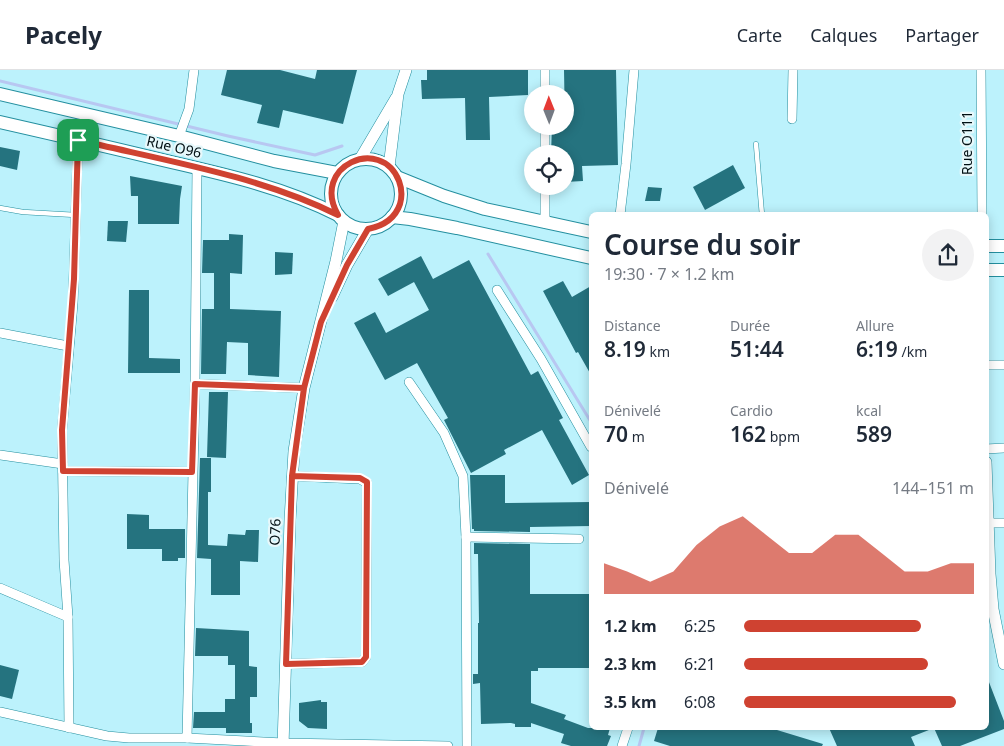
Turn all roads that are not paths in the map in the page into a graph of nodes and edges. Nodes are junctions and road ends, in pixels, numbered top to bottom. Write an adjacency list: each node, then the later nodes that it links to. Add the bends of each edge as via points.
1 (194, 70): 12 (street, via 189,109)
2 (406, 70): 9 (street)
3 (545, 70): 7 (street)
4 (634, 70): 22 (street)
5 (793, 70): 10 (street)
6 (982, 70): 24 (street, Rue O111)
7 (545, 85)
8 (0, 94): 12 (main road, Rue O96)
9 (398, 94): 15 (street); 16 (street)
10 (792, 119)
11 (0, 122): 13 (main road, Rue O96)
12 (179, 136): 18 (main road, Rue O96, via 274,161)
13 (78, 140): 17 (main road, Rue O96); 25 (street)
14 (756, 144): 23 (lane)
15 (360, 159): 16 (main road, via 375,160); 18 (main road)
16 (389, 167): 19 (main road)
17 (197, 168): 27 (main road, Rue O96, via 279,190 315,203); 43 (street)
18 (337, 173): 27 (main road, via 331,190 333,207)
19 (397, 177): 26 (main road, via 402,194); 28 (main road, via 452,199)
20 (545, 195): 28 (street)
21 (0, 208): 25 (lane)
22 (620, 212)
23 (762, 212)
24 (982, 212)
25 (76, 215): 39 (street)
26 (392, 217): 29 (main road); 33 (main road)
27 (341, 218): 29 (main road, via 351,226); 37 (street)
28 (545, 223): 30 (main road)
29 (368, 229): 37 (street, via 347,265)
30 (589, 232)
31 (989, 246): 32 (main road)
32 (1004, 246)
33 (589, 258)
34 (989, 270): 35 (main road)
35 (1004, 270)
36 (498, 290): 45 (street)
37 (321, 322): 44 (street, O76)
38 (0, 333): 39 (street)
39 (68, 346): 49 (street, via 62,430)
40 (989, 365): 41 (street)
41 (1004, 365)
42 (409, 382): 54 (street, via 444,433 458,462 463,476)
43 (195, 384): 44 (street); 50 (street)
44 (304, 388): 51 (street, O76)
45 (589, 443)
46 (989, 448): 47 (street)
47 (1004, 448)
48 (0, 455): 49 (street)
49 (63, 468): 50 (street); 58 (street)
50 (192, 472): 64 (street)
51 (292, 476): 59 (street, O76); 59 (street, via 360,478 367,482 366,657 362,662)
52 (989, 523): 53 (street)
53 (1004, 523)
54 (466, 538): 55 (street); 67 (street)
55 (579, 539)
56 (989, 540): 60 (street, via 993,610)
57 (0, 588): 58 (street)
58 (68, 617): 62 (street)
59 (286, 664): 65 (street, O76)
60 (1004, 664)
61 (0, 712): 62 (street)
62 (70, 728): 64 (street, via 107,736)
63 (627, 730): 68 (street)
64 (192, 741): 65 (street)
65 (283, 745): 66 (street)
66 (448, 746)
67 (467, 746)
68 (622, 746)

